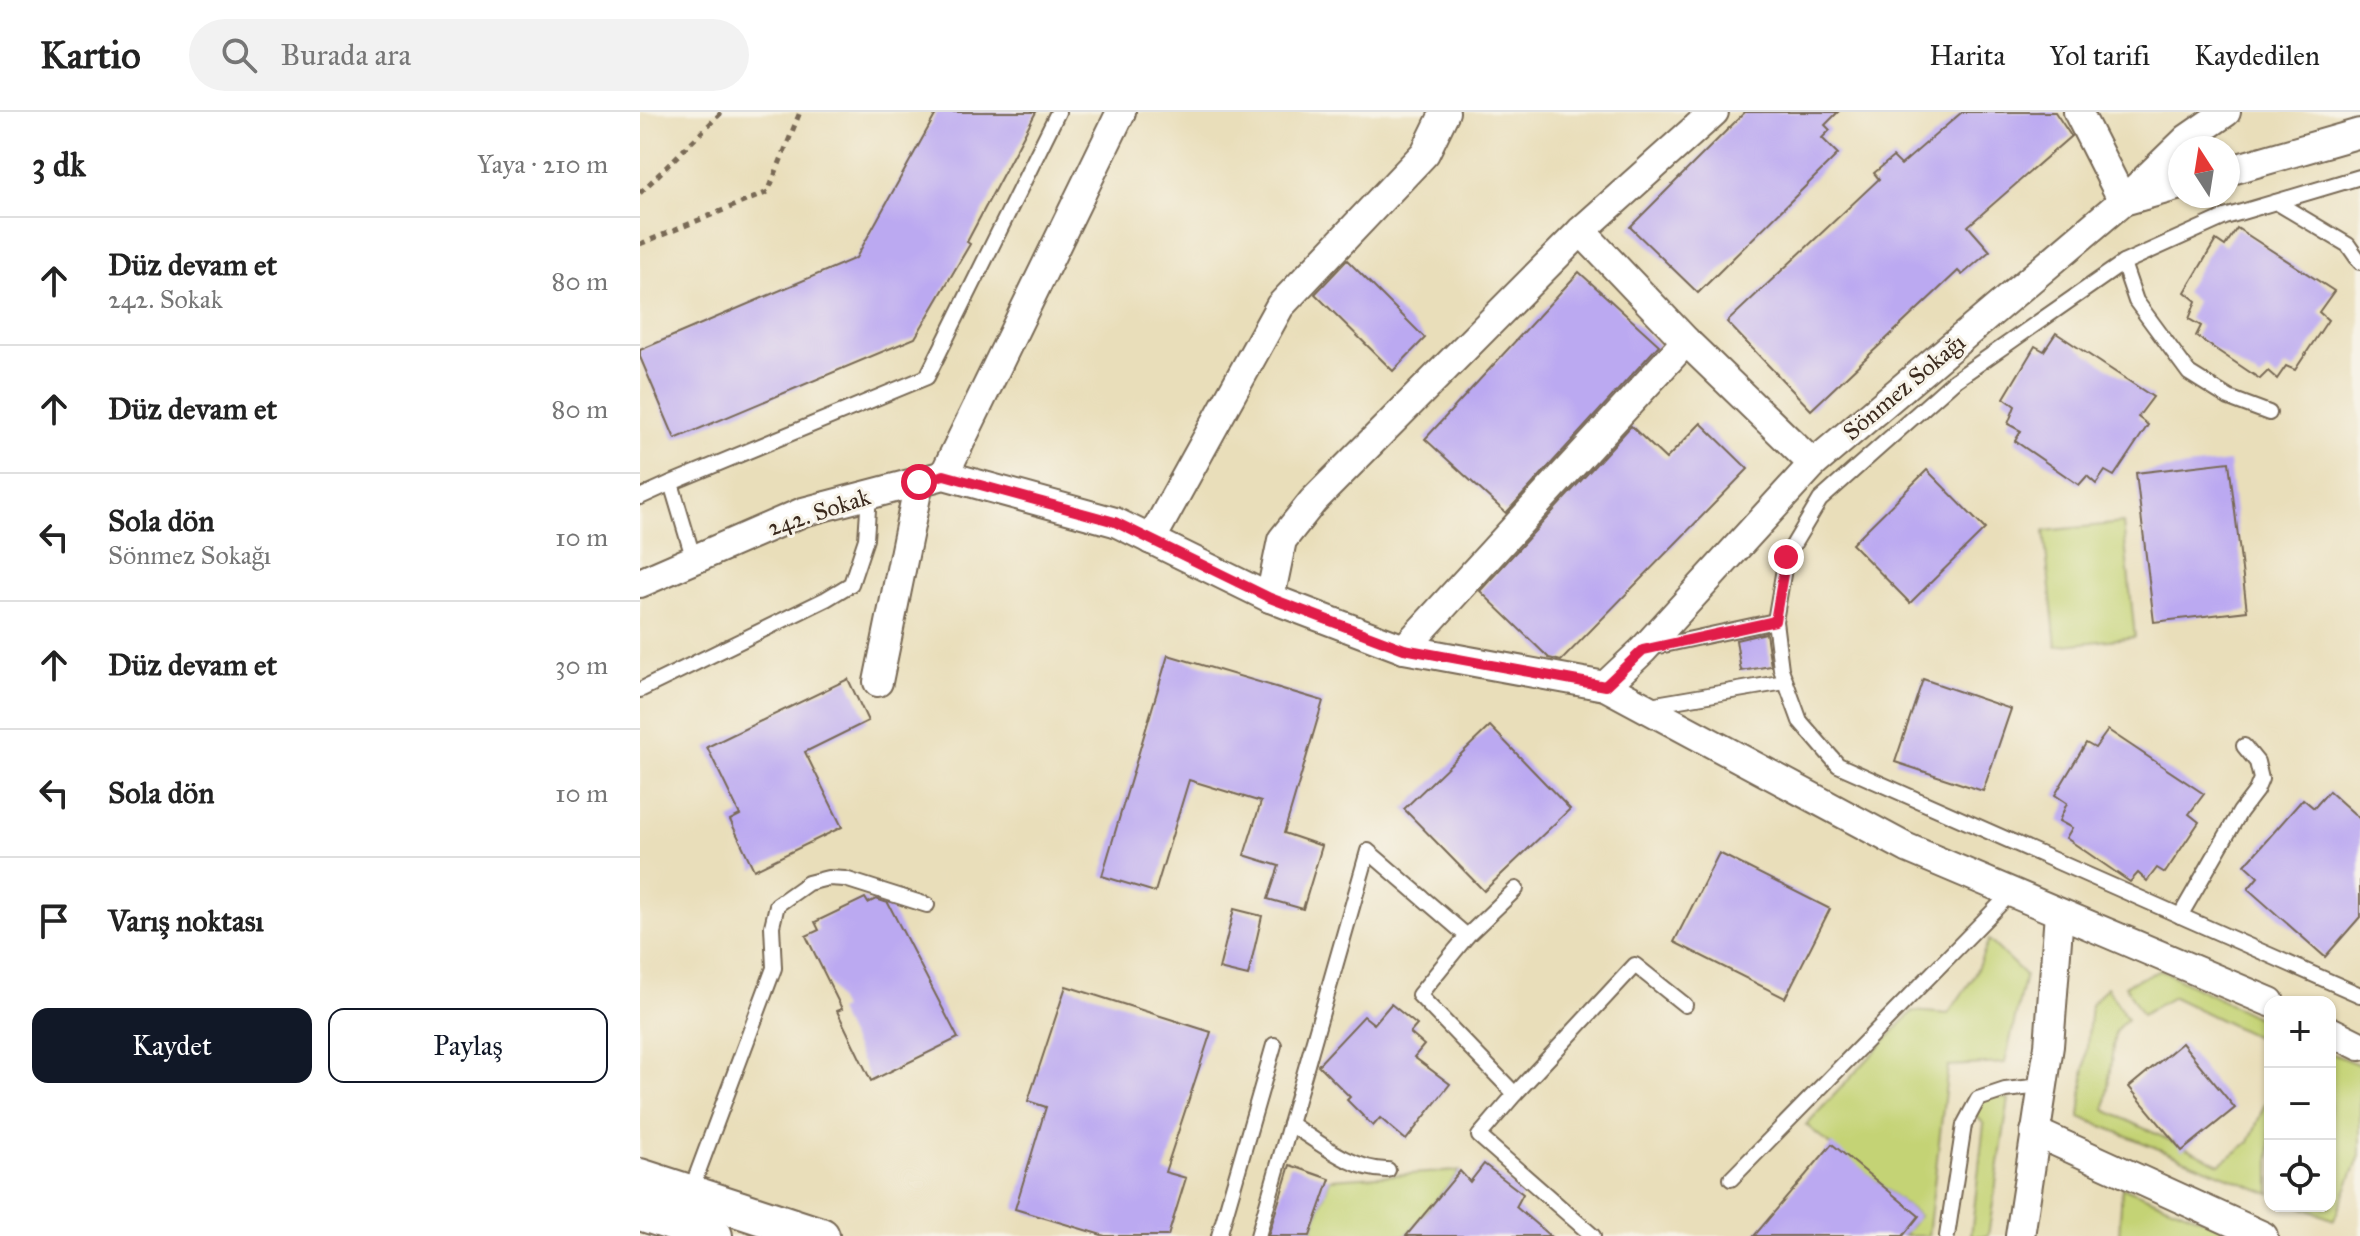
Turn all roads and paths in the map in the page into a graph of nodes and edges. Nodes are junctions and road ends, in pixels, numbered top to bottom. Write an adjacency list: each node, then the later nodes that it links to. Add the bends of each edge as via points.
1 (722, 112): 13 (path)
2 (800, 112): 17 (path, via 768,192)
3 (1058, 112): 24 (lane, via 927,377)
4 (1121, 112): 23 (street)
5 (1445, 112): 27 (street, via 1425,153 1280,306)
6 (1714, 112): 16 (street)
7 (2078, 112): 14 (street)
8 (2226, 112): 14 (street, Sönmez Sokağı, via 2187,139)
9 (2350, 127): 10 (street)
10 (2240, 167)
11 (2360, 177): 15 (lane)
12 (2168, 188): 14 (street)
13 (640, 193)
14 (2123, 201): 22 (street, Sönmez Sokağı)
15 (2276, 202): 18 (lane, via 2348,245); 19 (lane, via 2225,217)
16 (1581, 231): 20 (street); 30 (street, via 1313,501 1282,540)
17 (640, 244)
18 (2360, 262)
19 (2123, 263): 21 (lane, via 2136,301 2189,373 2229,398); 31 (lane, via 1954,381 1820,500 1786,557)
20 (1686, 341): 22 (street); 32 (street)
21 (2269, 413)
22 (1813, 464): 33 (street, Sönmez Sokağı)
23 (931, 478): 25 (street, 242. Sokak); 27 (street, 242. Sokak, via 1115,522); 34 (street)
24 (671, 483): 26 (lane); 28 (lane)
25 (869, 495): 28 (street, 242. Sokak, via 803,512); 37 (lane, via 866,539 851,584)
26 (640, 497)
27 (1151, 540): 30 (street, 242. Sokak)
28 (694, 560): 29 (street, 242. Sokak)
29 (640, 583)
30 (1270, 598): 32 (street, 242. Sokak)
31 (1775, 621): 33 (lane); 35 (lane)
32 (1404, 649): 36 (street, 242. Sokak)
33 (1643, 650): 36 (street, Sönmez Sokağı)
34 (878, 682)
35 (1785, 682): 38 (lane); 44 (lane, via 1800,721 1838,765)
36 (1605, 686): 38 (street, 242. Sokak)
37 (640, 690)
38 (1645, 706): 41 (street, 242. Sokak, via 1907,848)
39 (2244, 746): 44 (lane, via 2257,762 2261,779)
40 (1516, 889): 45 (lane)
41 (2011, 893): 43 (street, 242. Sokak); 58 (lane)
42 (927, 905): 59 (lane, via 828,878 808,883 777,905 774,968)
43 (2059, 913): 47 (street, 242. Sokak); 52 (street)
44 (2180, 916): 46 (lane)
45 (1467, 936): 53 (lane, via 1419,995); 54 (lane, via 1368,851)
46 (2359, 993)
47 (2264, 999)
48 (1685, 1005): 53 (lane, via 1635,965)
49 (2336, 1034): 51 (street)
50 (1274, 1045): 63 (lane)
51 (2360, 1046)
52 (2042, 1086): 55 (street); 66 (lane, via 1978,1099 1964,1125)
53 (1515, 1094): 65 (lane, via 1479,1136)
54 (1290, 1124): 56 (lane, via 1351,1161); 64 (lane)
55 (2035, 1132): 67 (street); 68 (street)
56 (1388, 1170)
57 (640, 1177): 59 (street)
58 (1731, 1179)
59 (689, 1193): 62 (street)
60 (640, 1212): 61 (street)
61 (714, 1236)
62 (821, 1236)
63 (1219, 1236)
64 (1258, 1236)
65 (1593, 1236)
66 (1947, 1236)
67 (2020, 1236)
68 (2263, 1236)

